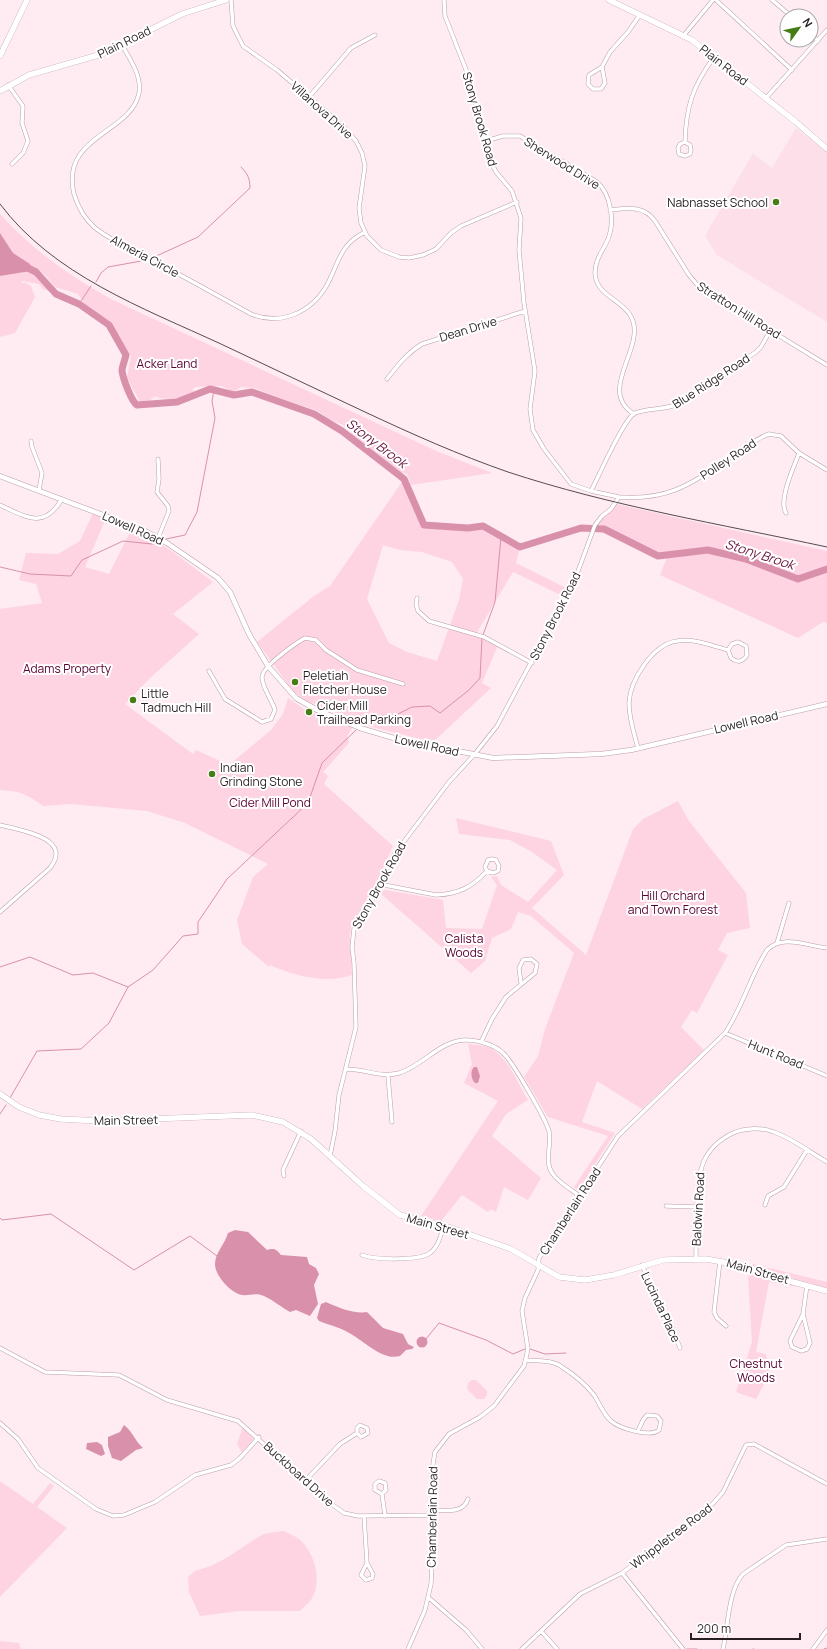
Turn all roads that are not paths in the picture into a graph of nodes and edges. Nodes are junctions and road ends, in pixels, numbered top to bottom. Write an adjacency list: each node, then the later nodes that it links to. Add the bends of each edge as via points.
1 (27, 0): 17 (main road)
2 (226, 0): 15 (main road, Plain Road, via 182,14)
3 (231, 0): 23 (street, Villanova Drive, via 233,26 243,46)
4 (444, 0): 25 (street, Stony Brook Road, via 446,16 470,80)
5 (713, 0): 13 (street)
6 (716, 0): 20 (street)
7 (772, 0): 9 (street)
8 (612, 1): 10 (main road, Plain Road)
9 (781, 8)
10 (639, 16): 13 (main road, Plain Road); 19 (street, via 610,52)
11 (827, 30): 14 (street)
12 (375, 35): 23 (street, via 352,48)
13 (684, 35): 18 (main road, Plain Road)
14 (819, 40)
15 (122, 45): 21 (main road, Plain Road, via 89,59 29,76); 31 (street, Almeria Circle, via 137,73 138,98 124,118 89,144 79,157 74,174 78,206 87,220 102,233 251,314 264,319 278,319 294,316 313,302 326,286 344,248 351,240)
16 (812, 48): 20 (street)
17 (0, 56)
18 (714, 57): 24 (main road, Plain Road); 26 (street, via 690,100)
19 (602, 67): 19 (street, via 606,80 601,89 593,90 588,84 587,77)
20 (792, 70): 24 (street)
21 (8, 85): 22 (main road, Plain Road); 28 (street, via 23,106 22,123 28,141 24,153)
22 (0, 91)
23 (309, 97): 31 (street, Villanova Drive, via 352,135 362,152 365,173 360,213)
24 (766, 98): 27 (main road, Plain Road)
25 (486, 141): 29 (street, Stony Brook Road, via 492,164); 30 (street, Sherwood Drive, via 509,135 526,139 597,182 605,190)
26 (685, 142)
27 (827, 149)
28 (12, 164)
29 (517, 202): 31 (street, Villanova Drive, via 461,226 436,249 418,257 404,258 390,254 374,244); 32 (street, Stony Brook Road, via 521,218 519,250)
30 (610, 210): 33 (street, Stratton Hill Road, via 632,208 647,212 696,285); 36 (street, Sherwood Drive, via 609,237 596,260 595,273 602,288 624,307 632,319 634,338 619,385 620,397)
31 (365, 232)
32 (525, 311): 35 (street, Dean Drive, via 422,344 411,351); 43 (street, Stony Brook Road, via 535,371 530,409 534,430 544,449 572,484)
33 (770, 331): 34 (street, Stratton Hill Road); 36 (street, Blue Ridge Road, via 756,352 682,402 669,408)
34 (827, 365)
35 (387, 379)
36 (634, 414): 43 (street, via 619,434)
37 (32, 441): 42 (street, via 42,473)
38 (799, 453): 40 (street, Polley Road); 44 (street, Polley Road, via 781,436 769,434 667,494 635,499); 47 (street, via 786,489)
39 (158, 459): 48 (street, via 157,492 169,511)
40 (827, 470)
41 (0, 476): 42 (street, Lowell Road)
42 (39, 490): 45 (street, Lowell Road)
43 (591, 492): 44 (street, Stony Brook Road)
44 (619, 498): 51 (street, Stony Brook Road, via 595,525 574,582)
45 (62, 499): 46 (street, via 52,513 38,519 29,518); 48 (street, Lowell Road)
46 (0, 505)
47 (786, 513)
48 (158, 538): 52 (street, Lowell Road, via 212,573 224,584)
49 (417, 598): 51 (street, via 417,609 427,619 484,637)
50 (728, 650): 50 (street, via 732,644 741,642 748,652 743,660 737,661 729,656); 56 (street, via 685,640 665,644 655,651 636,681 629,699 630,719)
51 (532, 663): 57 (street, Stony Brook Road, via 497,726)
52 (268, 666): 53 (street, via 262,678 275,710 272,717 264,722 253,718 225,699); 54 (street, via 288,648 308,637 357,670); 57 (street, Lowell Road, via 296,698 317,710 370,731)
53 (209, 671)
54 (403, 684)
55 (827, 704): 56 (street, Lowell Road)
56 (638, 748): 57 (street, Lowell Road, via 572,756 507,758)
57 (474, 755): 60 (street, Stony Brook Road, via 449,782 408,835 393,856)
58 (0, 825): 62 (street, via 18,829 50,842 55,846 57,853 50,868)
59 (487, 871): 59 (street, via 485,867 488,860 494,859 498,862 498,870 494,873); 60 (street, via 465,890 446,895)
60 (379, 884): 68 (street, Stony Brook Road, via 370,904 356,923 352,935 356,1028)
61 (789, 904): 63 (street)
62 (0, 912)
63 (777, 943): 64 (street, via 788,942); 66 (street, Chamberlain Road, via 763,956 734,1021)
64 (827, 948)
65 (521, 983): 65 (street, via 537,970 537,964 531,958 523,960 519,965); 67 (street, via 502,1001)
66 (725, 1033): 70 (street, Hunt Road); 78 (street, Chamberlain Road, via 618,1136)
67 (481, 1042): 69 (street, via 458,1041 402,1072); 78 (street, via 503,1052 548,1130 548,1164 552,1172 559,1181)
68 (346, 1069): 69 (street); 75 (street, Stony Brook Road, via 339,1095)
69 (388, 1076): 72 (street)
70 (827, 1076)
71 (0, 1094): 73 (main road, Main Street, via 19,1107 39,1115 61,1119 99,1121 252,1115 283,1122)
72 (392, 1122)
73 (301, 1131): 75 (main road, Main Street); 77 (street, via 283,1170)
74 (807, 1150): 76 (street, Baldwin Road); 79 (street, via 784,1187 768,1196); 81 (street, Baldwin Road, via 784,1136 764,1129 747,1129 728,1136 714,1146 703,1162 699,1175)
75 (330, 1156): 82 (main road, Main Street, via 394,1212)
76 (827, 1162)
77 (284, 1176)
78 (580, 1196): 87 (street, Chamberlain Road, via 540,1258)
79 (765, 1205)
80 (666, 1206): 81 (street)
81 (697, 1207): 84 (street, Baldwin Road)
82 (444, 1226): 83 (street, via 434,1249 424,1256 400,1258); 87 (main road, Main Street, via 511,1249)
83 (362, 1255)
84 (696, 1259): 85 (main road, Main Street); 86 (main road, Main Street, via 663,1260)
85 (720, 1261): 88 (main road, Main Street); 91 (street, via 714,1312)
86 (642, 1265): 87 (main road, Main Street, via 614,1275 585,1280 559,1277); 93 (street, Lucinda Place)
87 (538, 1266): 94 (street, Chamberlain Road, via 522,1311 528,1349)
88 (807, 1285): 89 (main road, Main Street); 90 (street)
89 (827, 1291)
90 (803, 1314): 90 (street, via 810,1343 807,1349 794,1350 790,1341)
91 (726, 1326)
92 (0, 1348): 98 (street, Buckboard Drive, via 45,1372 112,1374 126,1378 167,1400 238,1421)
93 (680, 1348)
94 (526, 1360): 96 (street, via 551,1362 561,1366 592,1394 612,1421 622,1427); 103 (street, Chamberlain Road, via 494,1406 449,1434 437,1448 431,1476)
95 (0, 1423): 98 (street, Buckboard Drive, via 18,1439 38,1468 96,1509 113,1516 124,1515 162,1498 195,1475 231,1465)
96 (638, 1431): 96 (street, via 647,1415 657,1416 661,1421 661,1428 656,1433)
97 (357, 1434): 99 (street, via 346,1438 336,1447)
98 (259, 1437): 99 (street, Buckboard Drive)
99 (305, 1481): 105 (street, Buckboard Drive, via 338,1510 352,1516)
100 (827, 1484): 109 (street, Whippletree Road, via 754,1444 746,1445 717,1500)
101 (382, 1494): 106 (street)
102 (468, 1499): 103 (street, via 466,1505 459,1509)
103 (434, 1510): 104 (street, Chamberlain Road)
104 (434, 1515): 106 (street, Buckboard Drive); 110 (street, Chamberlain Road)
105 (364, 1516): 106 (street, Buckboard Drive); 108 (street)
106 (385, 1516)
107 (827, 1539): 118 (street, via 786,1545 743,1574 734,1591)
108 (367, 1564)
109 (622, 1573): 112 (street, Whippletree Road, via 580,1594); 117 (street)
110 (429, 1598): 113 (street, Chamberlain Road); 114 (street, via 466,1630)
111 (827, 1630): 119 (street)
112 (541, 1631): 115 (street, Whippletree Road); 116 (street)
113 (408, 1649)
114 (482, 1649)
115 (522, 1649)
116 (557, 1649)
117 (683, 1649)
118 (723, 1649)
119 (813, 1649)

